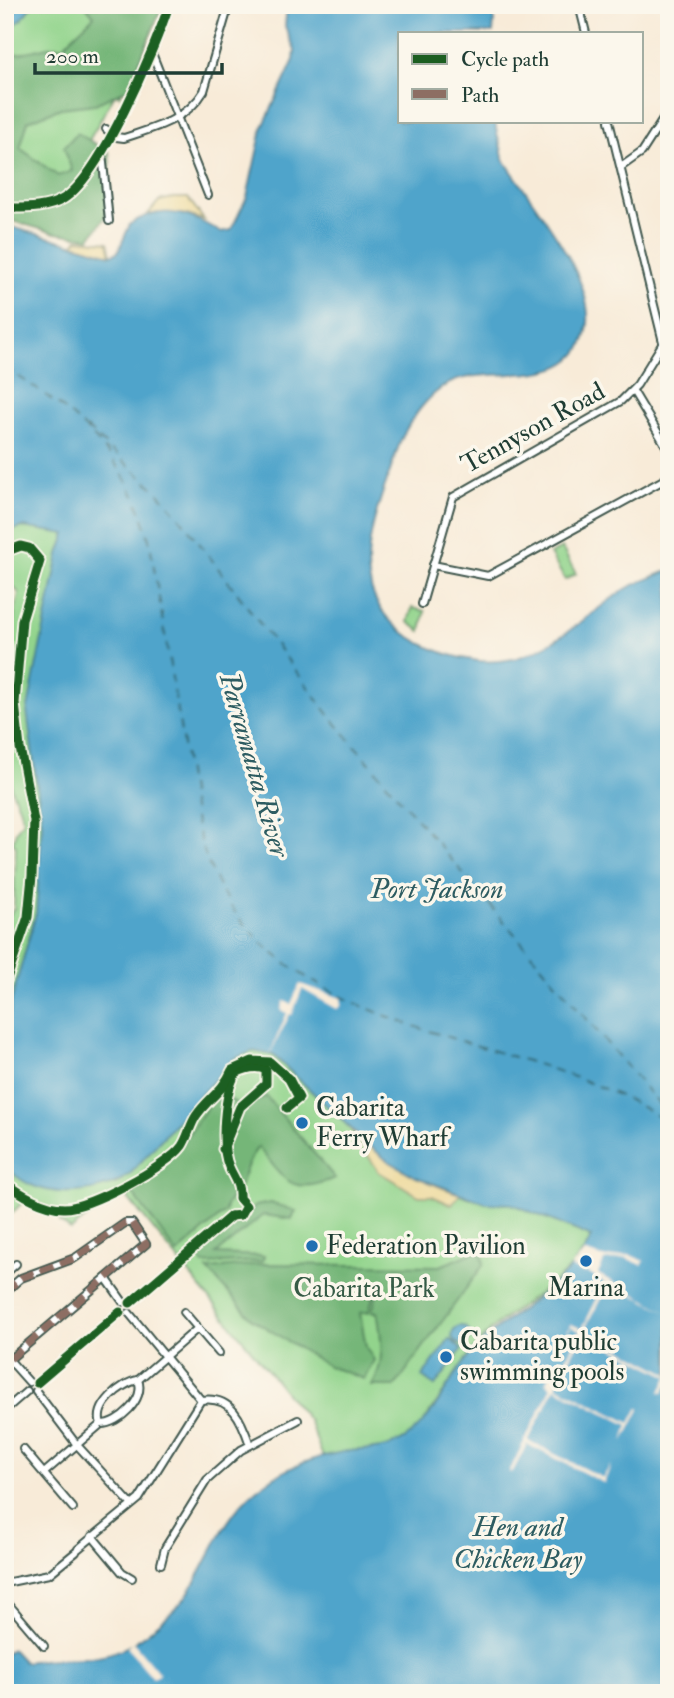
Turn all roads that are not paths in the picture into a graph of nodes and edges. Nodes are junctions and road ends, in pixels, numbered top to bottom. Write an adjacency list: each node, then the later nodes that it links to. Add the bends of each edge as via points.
1 (169, 5): 7 (street)
2 (229, 5): 9 (street, via 204,91)
3 (557, 5): 5 (street)
4 (579, 5): 6 (street)
5 (537, 12)
6 (586, 32)
7 (152, 53): 9 (street); 11 (street)
8 (669, 110): 13 (street, via 642,152)
9 (178, 118): 11 (street, via 124,138); 14 (street)
10 (609, 122): 13 (street)
11 (108, 131): 12 (street)
12 (102, 152): 15 (street, via 81,184 64,199 47,206); 16 (street)
13 (621, 167): 18 (street)
14 (208, 195)
15 (5, 208)
16 (109, 221)
17 (669, 333): 18 (street, Tennyson Road)
18 (663, 342): 19 (street, Tennyson Road)
19 (634, 391): 20 (street); 22 (street, Tennyson Road, via 456,494)
20 (669, 451)
21 (669, 477): 22 (street, via 488,576)
22 (433, 565): 23 (street, Tennyson Road)
23 (422, 604)
24 (179, 1262): 29 (street)
25 (16, 1264): 26 (street)
26 (5, 1274)
27 (106, 1278): 28 (street, via 146,1244 132,1223 125,1223 75,1258 21,1278); 29 (street); 35 (street)
28 (5, 1292)
29 (127, 1303): 30 (street, via 119,1306); 31 (street)
30 (120, 1312): 31 (street); 38 (street)
31 (129, 1312): 36 (street)
32 (184, 1312): 33 (street)
33 (198, 1328): 34 (street); 36 (street)
34 (219, 1353)
35 (7, 1357): 38 (street)
36 (166, 1357): 37 (street); 39 (street)
37 (138, 1381): 42 (street, via 129,1383 101,1407); 42 (street, via 138,1396 123,1415)
38 (34, 1385): 40 (street); 43 (street)
39 (201, 1400): 44 (street, via 221,1401 232,1409 244,1425); 47 (street, via 139,1499)
40 (5, 1410)
41 (298, 1420): 44 (street)
42 (101, 1424): 43 (street)
43 (77, 1444): 46 (street); 47 (street)
44 (250, 1446): 50 (street, via 207,1480 165,1548)
45 (23, 1449): 46 (street)
46 (44, 1473): 48 (street)
47 (130, 1503): 49 (street)
48 (73, 1508)
49 (92, 1536): 51 (street); 52 (street, via 49,1574)
50 (161, 1564)
51 (132, 1578)
52 (5, 1583)
53 (5, 1600): 54 (street)
54 (44, 1646)

